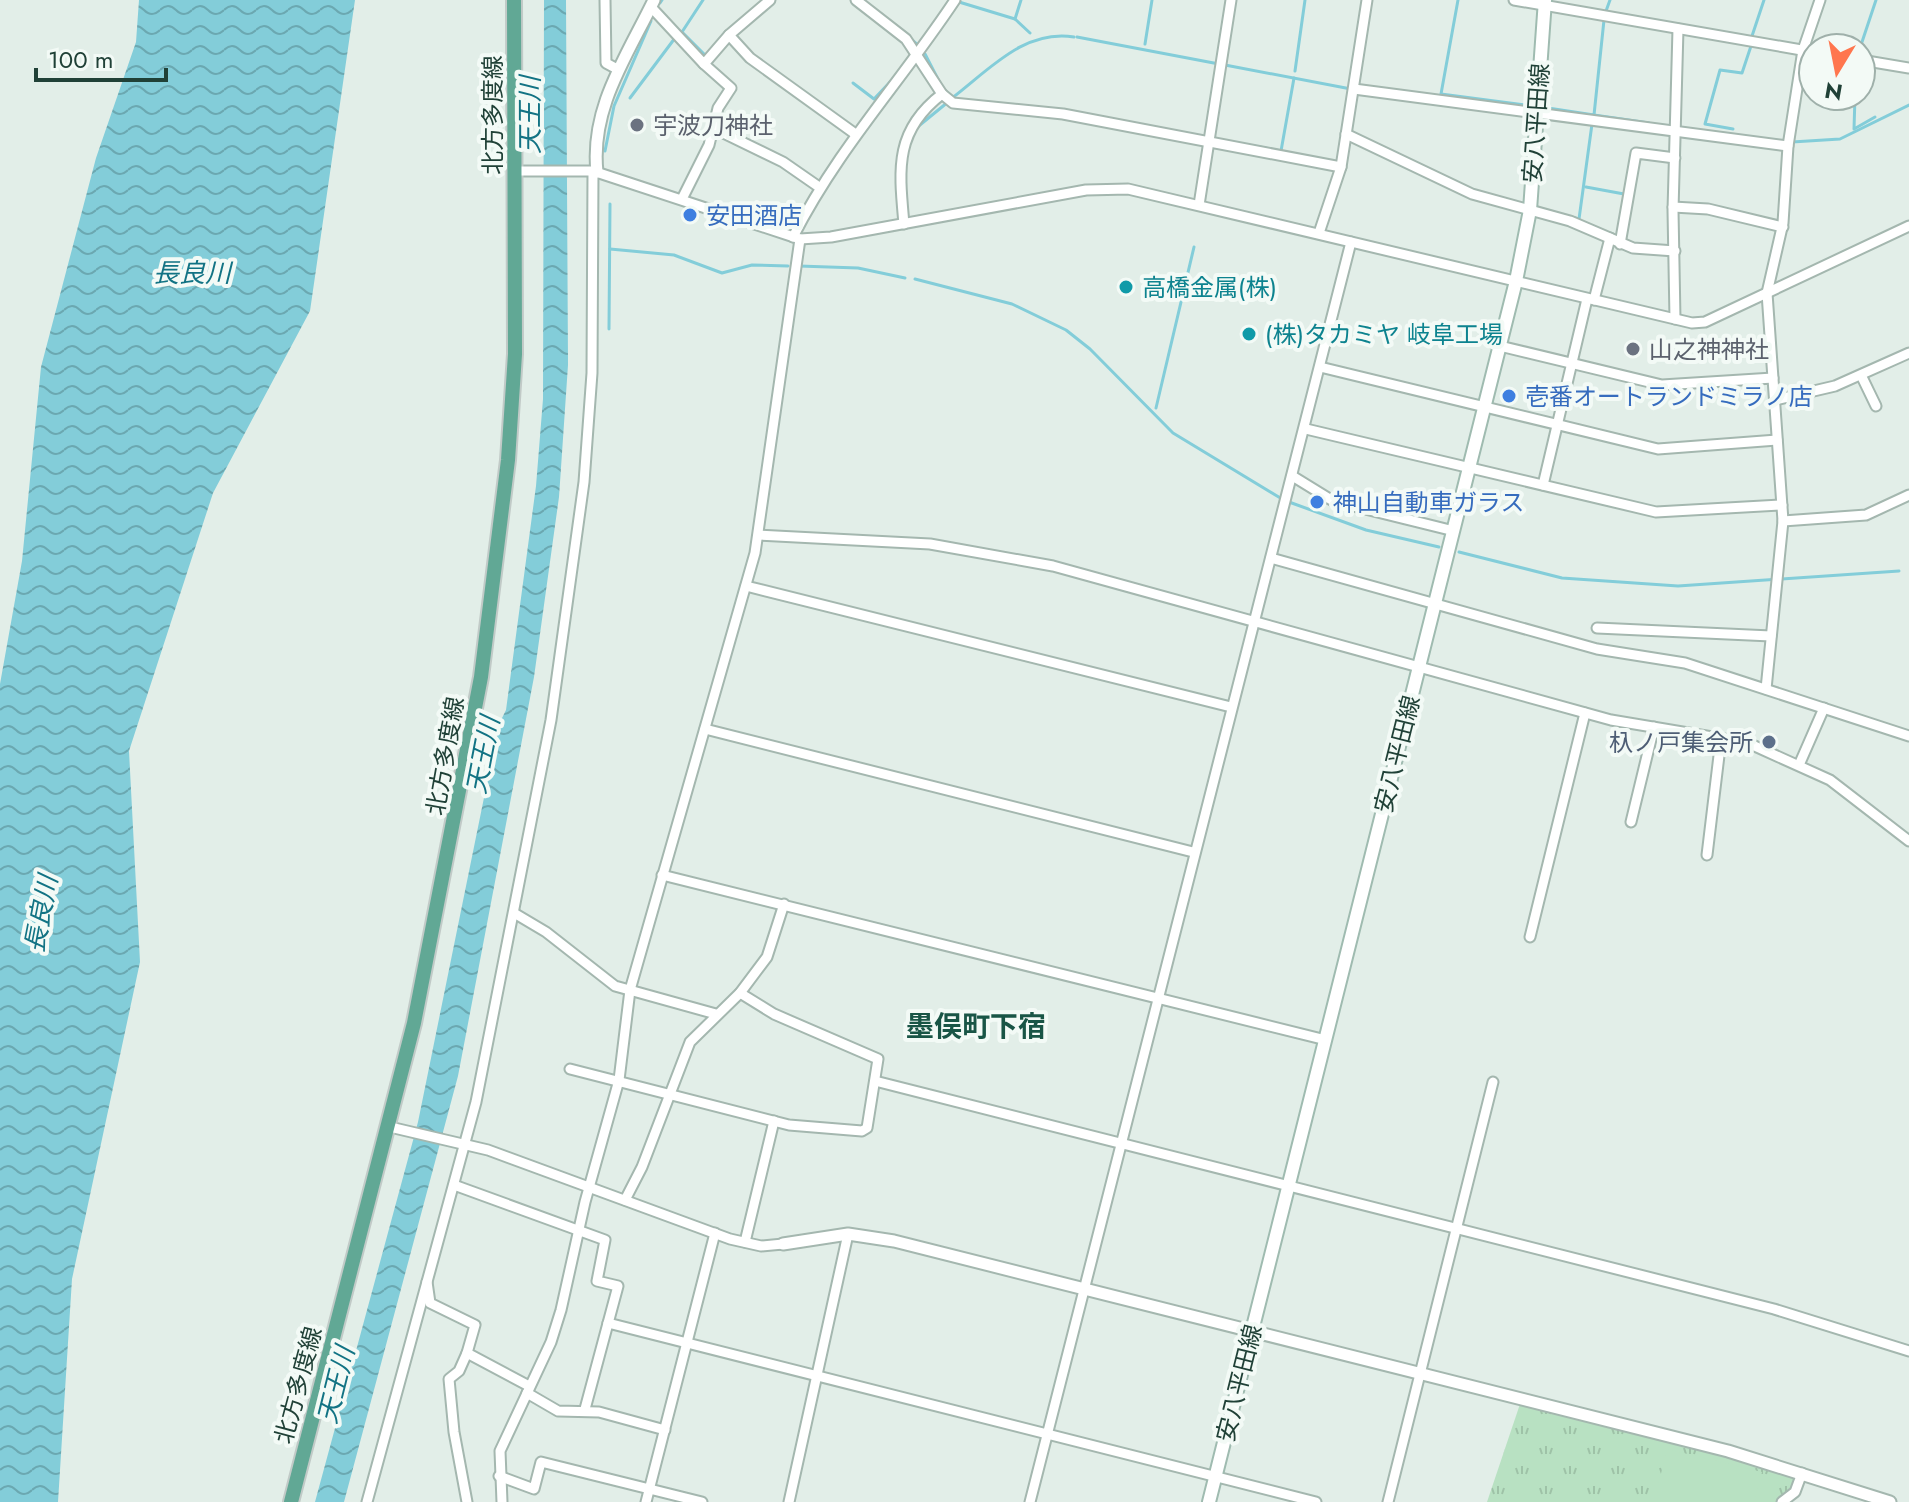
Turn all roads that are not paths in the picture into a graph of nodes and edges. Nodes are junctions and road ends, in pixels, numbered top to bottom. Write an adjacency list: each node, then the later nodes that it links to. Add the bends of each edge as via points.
1 (514, 0): 33 (main road, 北方多度線)
2 (605, 0): 20 (street, via 606,63)
3 (770, 0): 14 (street)
4 (856, 0): 16 (street)
5 (955, 0): 16 (street)
6 (1231, 0): 29 (street)
7 (1367, 0): 21 (street)
8 (1514, 0): 11 (street)
9 (1820, 0): 13 (street)
10 (653, 3): 18 (street); 20 (street)
11 (1545, 3): 12 (street); 24 (main road, 安八平田線)
12 (1678, 29): 15 (street); 26 (street)
13 (1812, 32)
14 (729, 35): 18 (street); 27 (street, via 750,58)
15 (1797, 49)
16 (919, 54): 22 (street); 27 (street)
17 (1877, 63): 19 (street)
18 (704, 64): 25 (street, via 731,88)
19 (1909, 68)
20 (619, 70): 34 (street, via 600,113)
21 (1354, 89): 24 (street); 28 (street)
22 (942, 94): 29 (street, via 953,103 1063,114); 40 (street, via 904,140)
23 (1797, 103): 30 (street)
24 (1537, 112): 26 (street); 39 (main road, 安八平田線)
25 (713, 128): 35 (street, via 783,162); 36 (street)
26 (1676, 131): 30 (street); 31 (street)
27 (854, 133): 35 (street)
28 (1346, 134): 32 (street); 39 (street, via 1455,187)
29 (1209, 140): 32 (street); 37 (street)
30 (1788, 146): 42 (street)
31 (1675, 158): 38 (street); 47 (street, via 1636,153)
32 (1341, 167): 43 (street)
33 (514, 171): 34 (street); 108 (main road, 北方多度線, via 515,354 508,460 483,662)
34 (591, 172): 36 (street); 95 (street, via 592,373 584,482 551,720)
35 (819, 187): 44 (street)
36 (682, 199): 44 (street)
37 (1199, 205): 40 (street, via 1106,189); 43 (street)
38 (1673, 207): 42 (street, via 1708,209); 48 (street)
39 (1530, 210): 45 (street); 49 (main road, 安八平田線)
40 (904, 224): 44 (street)
41 (1909, 226): 50 (street)
42 (1783, 227): 50 (street)
43 (1319, 233): 46 (street)
44 (796, 238): 72 (street)
45 (1610, 238): 47 (street); 51 (street)
46 (1351, 242): 49 (street); 56 (street)
47 (1620, 244): 48 (street)
48 (1675, 251): 52 (street)
49 (1516, 281): 51 (street); 53 (main road, 安八平田線)
50 (1767, 293): 52 (street, via 1705,322); 58 (street)
51 (1591, 299): 52 (street); 55 (street)
52 (1675, 319)
53 (1500, 346): 55 (street); 60 (main road, 安八平田線)
54 (1909, 353): 57 (street)
55 (1572, 364): 58 (street, via 1673,387); 62 (street)
56 (1320, 367): 60 (street); 63 (street)
57 (1861, 375): 59 (street, via 1800,397); 61 (street)
58 (1773, 378): 59 (street)
59 (1775, 400): 64 (street)
60 (1486, 406): 62 (street); 65 (main road, 安八平田線)
61 (1876, 406)
62 (1557, 424): 64 (street, via 1658,449); 67 (street)
63 (1306, 429): 65 (street); 66 (street)
64 (1777, 440): 69 (street)
65 (1470, 469): 67 (street); 71 (main road, 安八平田線)
66 (1294, 477): 71 (street, via 1333,501); 73 (street)
67 (1543, 485): 69 (street, via 1656,512)
68 (1909, 495): 70 (street, via 1866,515)
69 (1782, 505): 70 (street)
70 (1783, 521): 78 (street)
71 (1454, 531): 75 (main road, 安八平田線)
72 (759, 535): 74 (street); 76 (street, via 933,544 1053,566)
73 (1271, 558): 75 (street); 76 (street)
74 (746, 586): 81 (street); 85 (street)
75 (1434, 606): 79 (main road, 安八平田線); 80 (street, via 1597,649 1685,663)
76 (1252, 621): 79 (street); 81 (street)
77 (1597, 628): 78 (street)
78 (1771, 636): 80 (street)
79 (1419, 667): 83 (street); 101 (main road, 安八平田線)
80 (1766, 689): 82 (street)
81 (1231, 707): 91 (street)
82 (1824, 708): 86 (street); 88 (street)
83 (1585, 713): 84 (street); 96 (street)
84 (1654, 727): 87 (street); 89 (street)
85 (705, 729): 91 (street); 93 (street)
86 (1909, 736)
87 (1721, 739): 88 (street, via 1748,743); 92 (street)
88 (1799, 765): 90 (street, via 1830,780)
89 (1631, 822)
90 (1909, 841)
91 (1193, 852): 99 (street)
92 (1707, 855)
93 (662, 875): 94 (street); 97 (street)
94 (784, 904): 98 (street, via 773,947); 99 (street)
95 (514, 913): 97 (street, via 615,986); 109 (street)
96 (1530, 937)
97 (630, 990): 100 (street); 103 (street)
98 (740, 993): 100 (street); 104 (street, via 774,1014 872,1055 878,1059)
99 (1157, 998): 101 (street); 110 (street)
100 (716, 1014): 106 (street, via 690,1042)
101 (1326, 1040): 112 (main road, 安八平田線)
102 (570, 1069): 103 (street)
103 (619, 1080): 106 (street); 113 (street)
104 (875, 1081): 107 (street, via 867,1128 862,1131); 110 (street)
105 (1493, 1082): 115 (street)
106 (668, 1093): 107 (street); 114 (street)
107 (774, 1121): 119 (street)
108 (396, 1128): 109 (street); 138 (main road, 北方多度線)
109 (461, 1142): 111 (street); 113 (street)
110 (1120, 1143): 112 (street); 122 (street)
111 (454, 1185): 116 (street); 121 (street)
112 (1289, 1186): 115 (street); 124 (main road, 安八平田線)
113 (590, 1188): 114 (street); 116 (street)
114 (625, 1200): 117 (street)
115 (1456, 1228): 126 (street, via 1774,1309); 128 (street)
116 (579, 1232): 123 (street, via 605,1240 597,1281 618,1286); 130 (street, via 551,1342)
117 (715, 1233): 119 (street); 125 (street)
118 (848, 1234): 120 (street); 122 (street); 129 (street)
119 (745, 1242): 120 (street)
120 (783, 1244)
121 (425, 1278): 127 (street, via 430,1303 475,1325); 139 (street)
122 (1085, 1289): 124 (street); 133 (street)
123 (608, 1323): 125 (street); 131 (street)
124 (1252, 1332): 128 (street); 136 (main road, 安八平田線)
125 (689, 1344): 129 (street); 132 (street)
126 (1909, 1351)
127 (467, 1353): 130 (street); 140 (street, via 449,1379)
128 (1420, 1374): 134 (street); 148 (street)
129 (817, 1376): 133 (street); 144 (street)
130 (528, 1389): 131 (street, via 558,1411); 135 (street, via 500,1451)
131 (585, 1409): 132 (street)
132 (665, 1430): 137 (street)
133 (1047, 1435): 136 (street); 145 (street)
134 (1802, 1473): 149 (street, via 1795,1492); 150 (street)
135 (499, 1476): 137 (street, via 534,1489 541,1462); 141 (street)
136 (1215, 1477): 146 (main road, 安八平田線); 147 (street)
137 (649, 1488): 142 (street); 143 (street)
138 (291, 1502)
139 (367, 1502)
140 (467, 1502)
141 (502, 1502)
142 (646, 1502)
143 (702, 1502)
144 (789, 1502)
145 (1030, 1502)
146 (1209, 1502)
147 (1316, 1502)
148 (1388, 1502)
149 (1782, 1502)
150 (1890, 1502)

